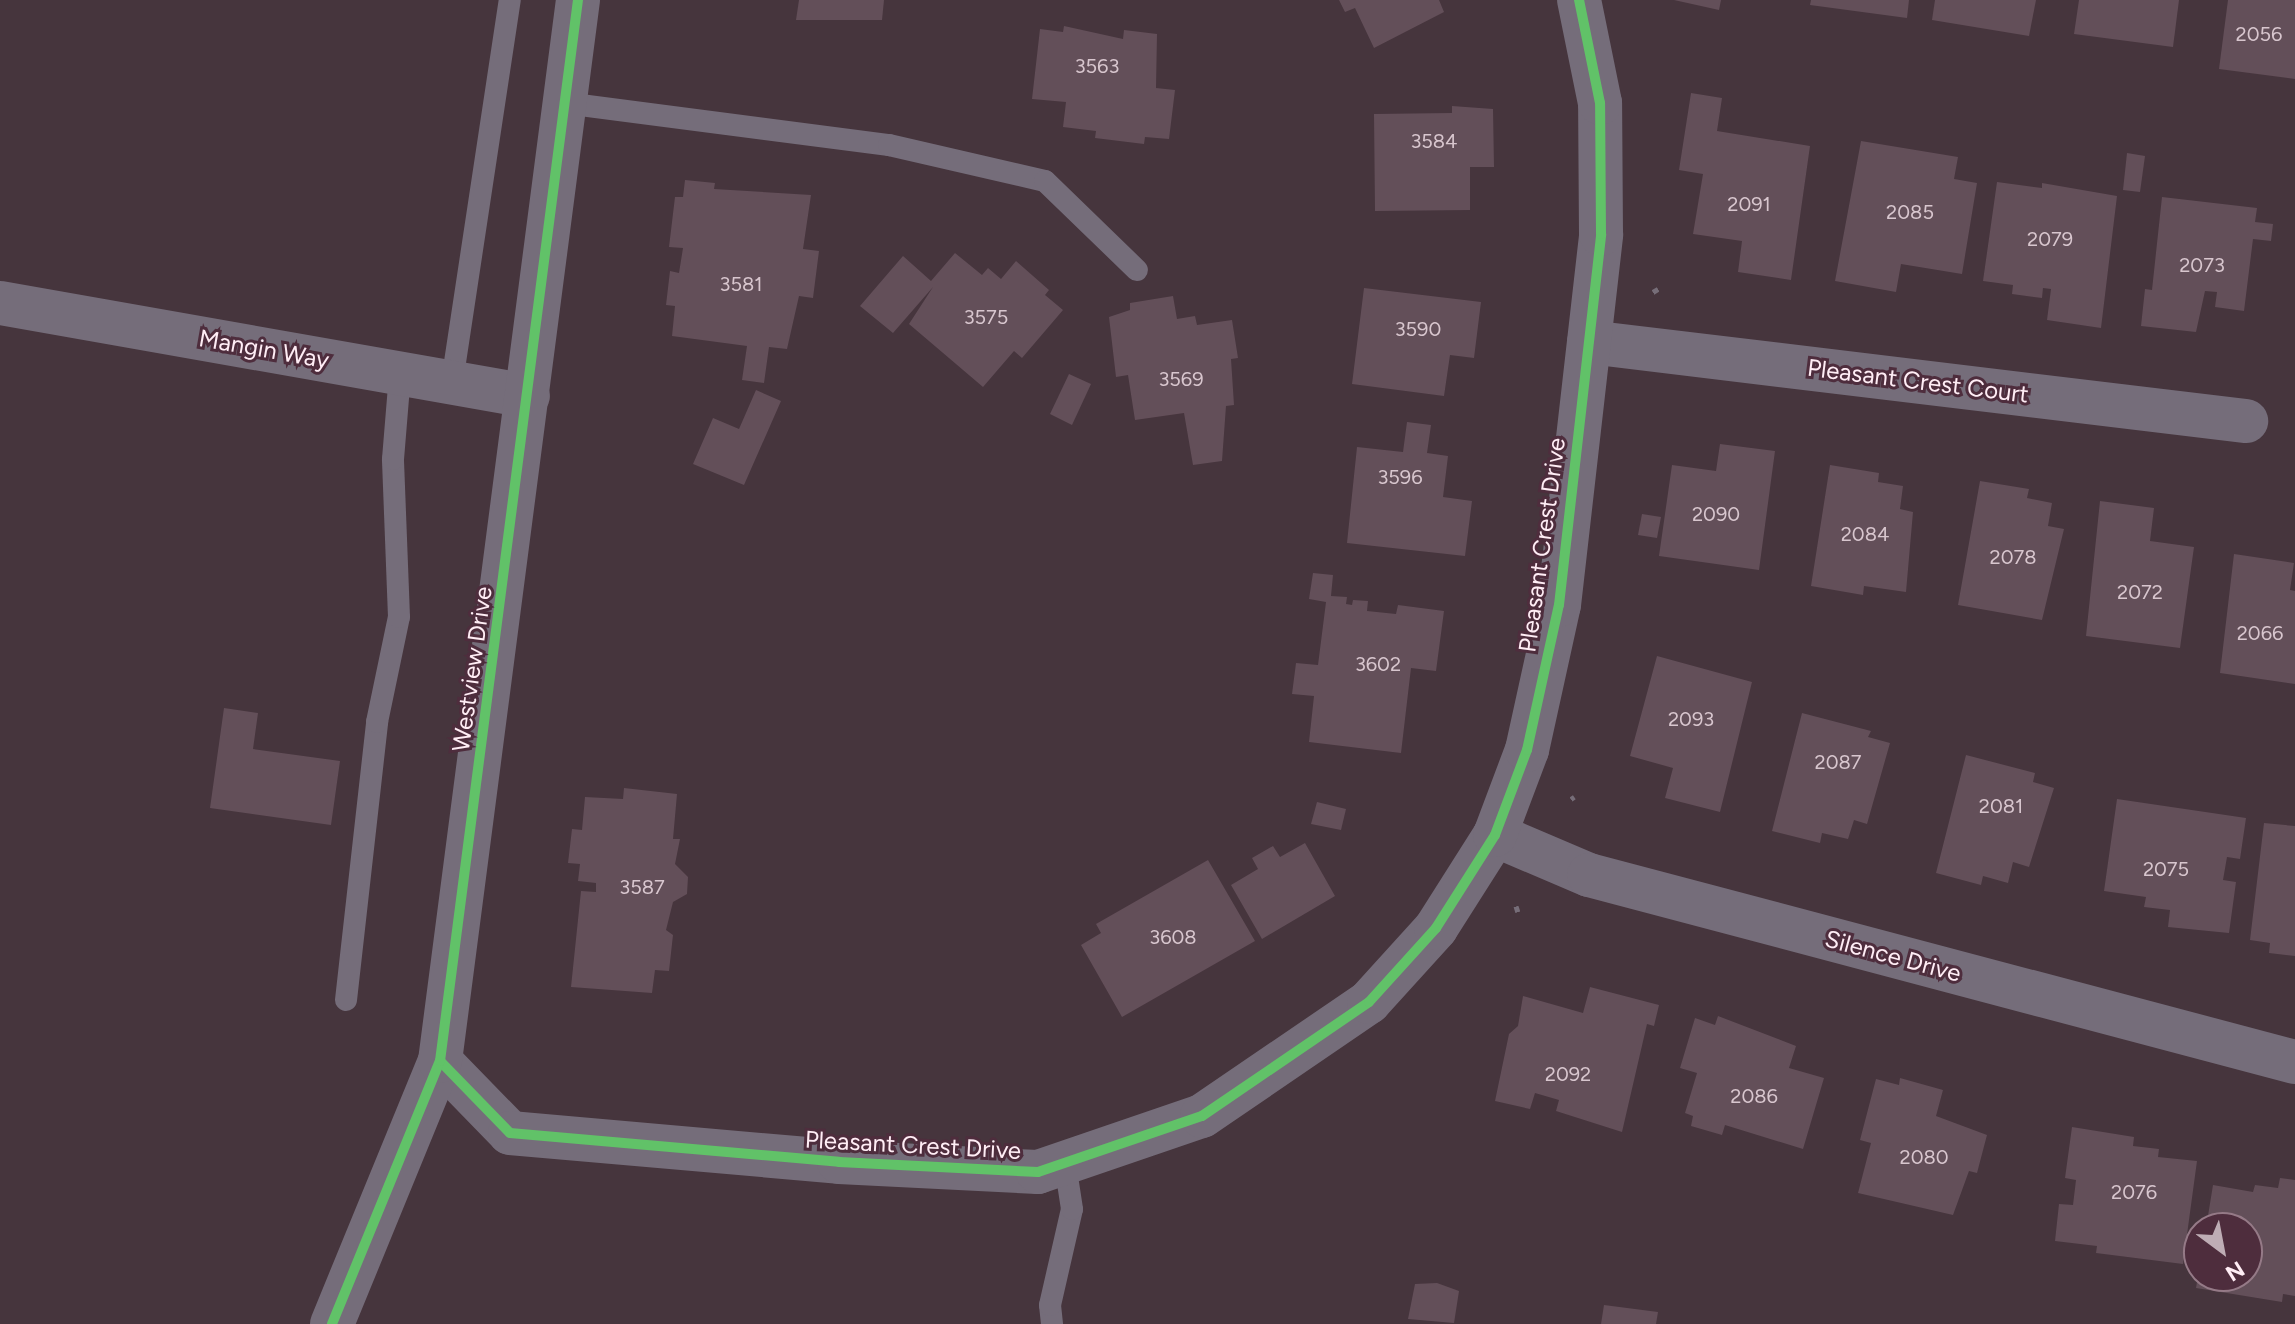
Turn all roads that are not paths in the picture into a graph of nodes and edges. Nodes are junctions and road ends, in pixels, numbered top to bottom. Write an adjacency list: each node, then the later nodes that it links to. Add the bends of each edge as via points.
1 (510, 0): 9 (lane)
2 (578, 0): 4 (street, Westview Drive)
3 (1579, 0): 7 (street, Pleasant Crest Drive, via 1600,103 1601,234)
4 (565, 103): 5 (lane, via 889,145 1045,181); 10 (street, Westview Drive)
5 (1137, 270)
6 (0, 303): 8 (street, Mangin Way)
7 (1589, 342): 11 (street, Pleasant Crest Court); 12 (street, Pleasant Crest Drive, via 1559,605 1527,750)
8 (400, 373): 9 (street, Mangin Way); 13 (lane, via 393,459 399,617 377,722)
9 (452, 382): 10 (street, Mangin Way)
10 (528, 396): 14 (street, Westview Drive)
11 (2246, 421)
12 (1495, 835): 15 (street, Silence Drive, via 1589,875); 16 (street, Pleasant Crest Drive, via 1436,928 1369,1002 1202,1116)
13 (346, 1000)
14 (440, 1061): 16 (street, Pleasant Crest Drive, via 510,1133 839,1162 1038,1172); 17 (street, Westview Drive)
15 (2295, 1062)
16 (1065, 1163): 18 (lane, via 1072,1209 1050,1305)
17 (332, 1324)
18 (1052, 1324)

